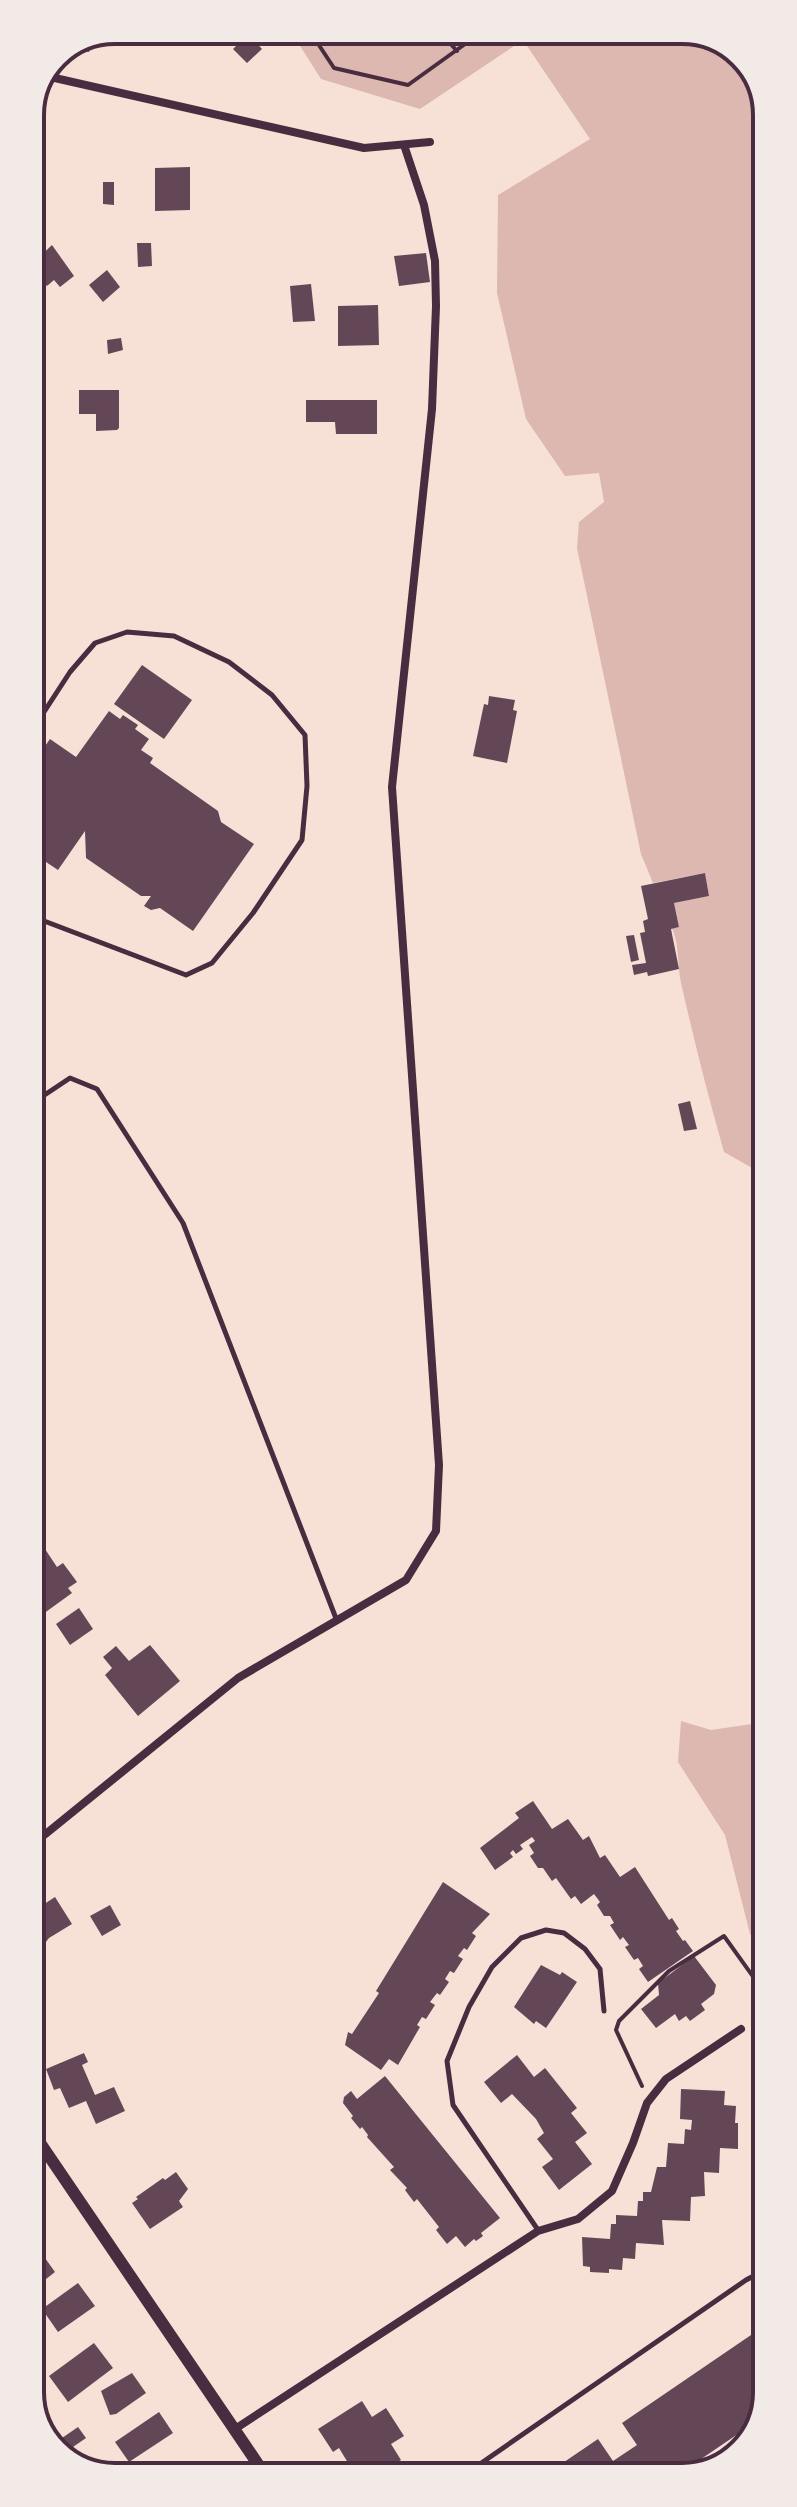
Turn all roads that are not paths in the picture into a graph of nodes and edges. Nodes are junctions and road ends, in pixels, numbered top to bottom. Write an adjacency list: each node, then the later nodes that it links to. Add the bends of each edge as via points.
1 (55, 78): 3 (street, via 364,148)
2 (430, 142): 3 (street)
3 (404, 145): 7 (street, via 435,261 432,409 392,787 439,1465 437,1518 436,1531 406,1580)
4 (44, 712): 5 (lane, via 95,643 127,632 174,636 229,662 272,695 305,735 307,786 302,840 212,963 186,975)
5 (44, 921)
6 (44, 1095): 7 (lane, via 70,1078 97,1089 183,1223)
7 (337, 1621): 8 (street, via 238,1678)
8 (44, 1835)
9 (604, 2011): 12 (lane, via 600,1969 564,1933 546,1930 521,1938 492,1967 447,2061 453,2105)
10 (741, 2029): 12 (street, via 666,2079 649,2100 612,2191 578,2219)
11 (44, 2149): 14 (street)
12 (538, 2231): 14 (street)
13 (753, 2278): 16 (lane)
14 (235, 2429): 15 (street)
15 (257, 2463)
16 (481, 2463)

